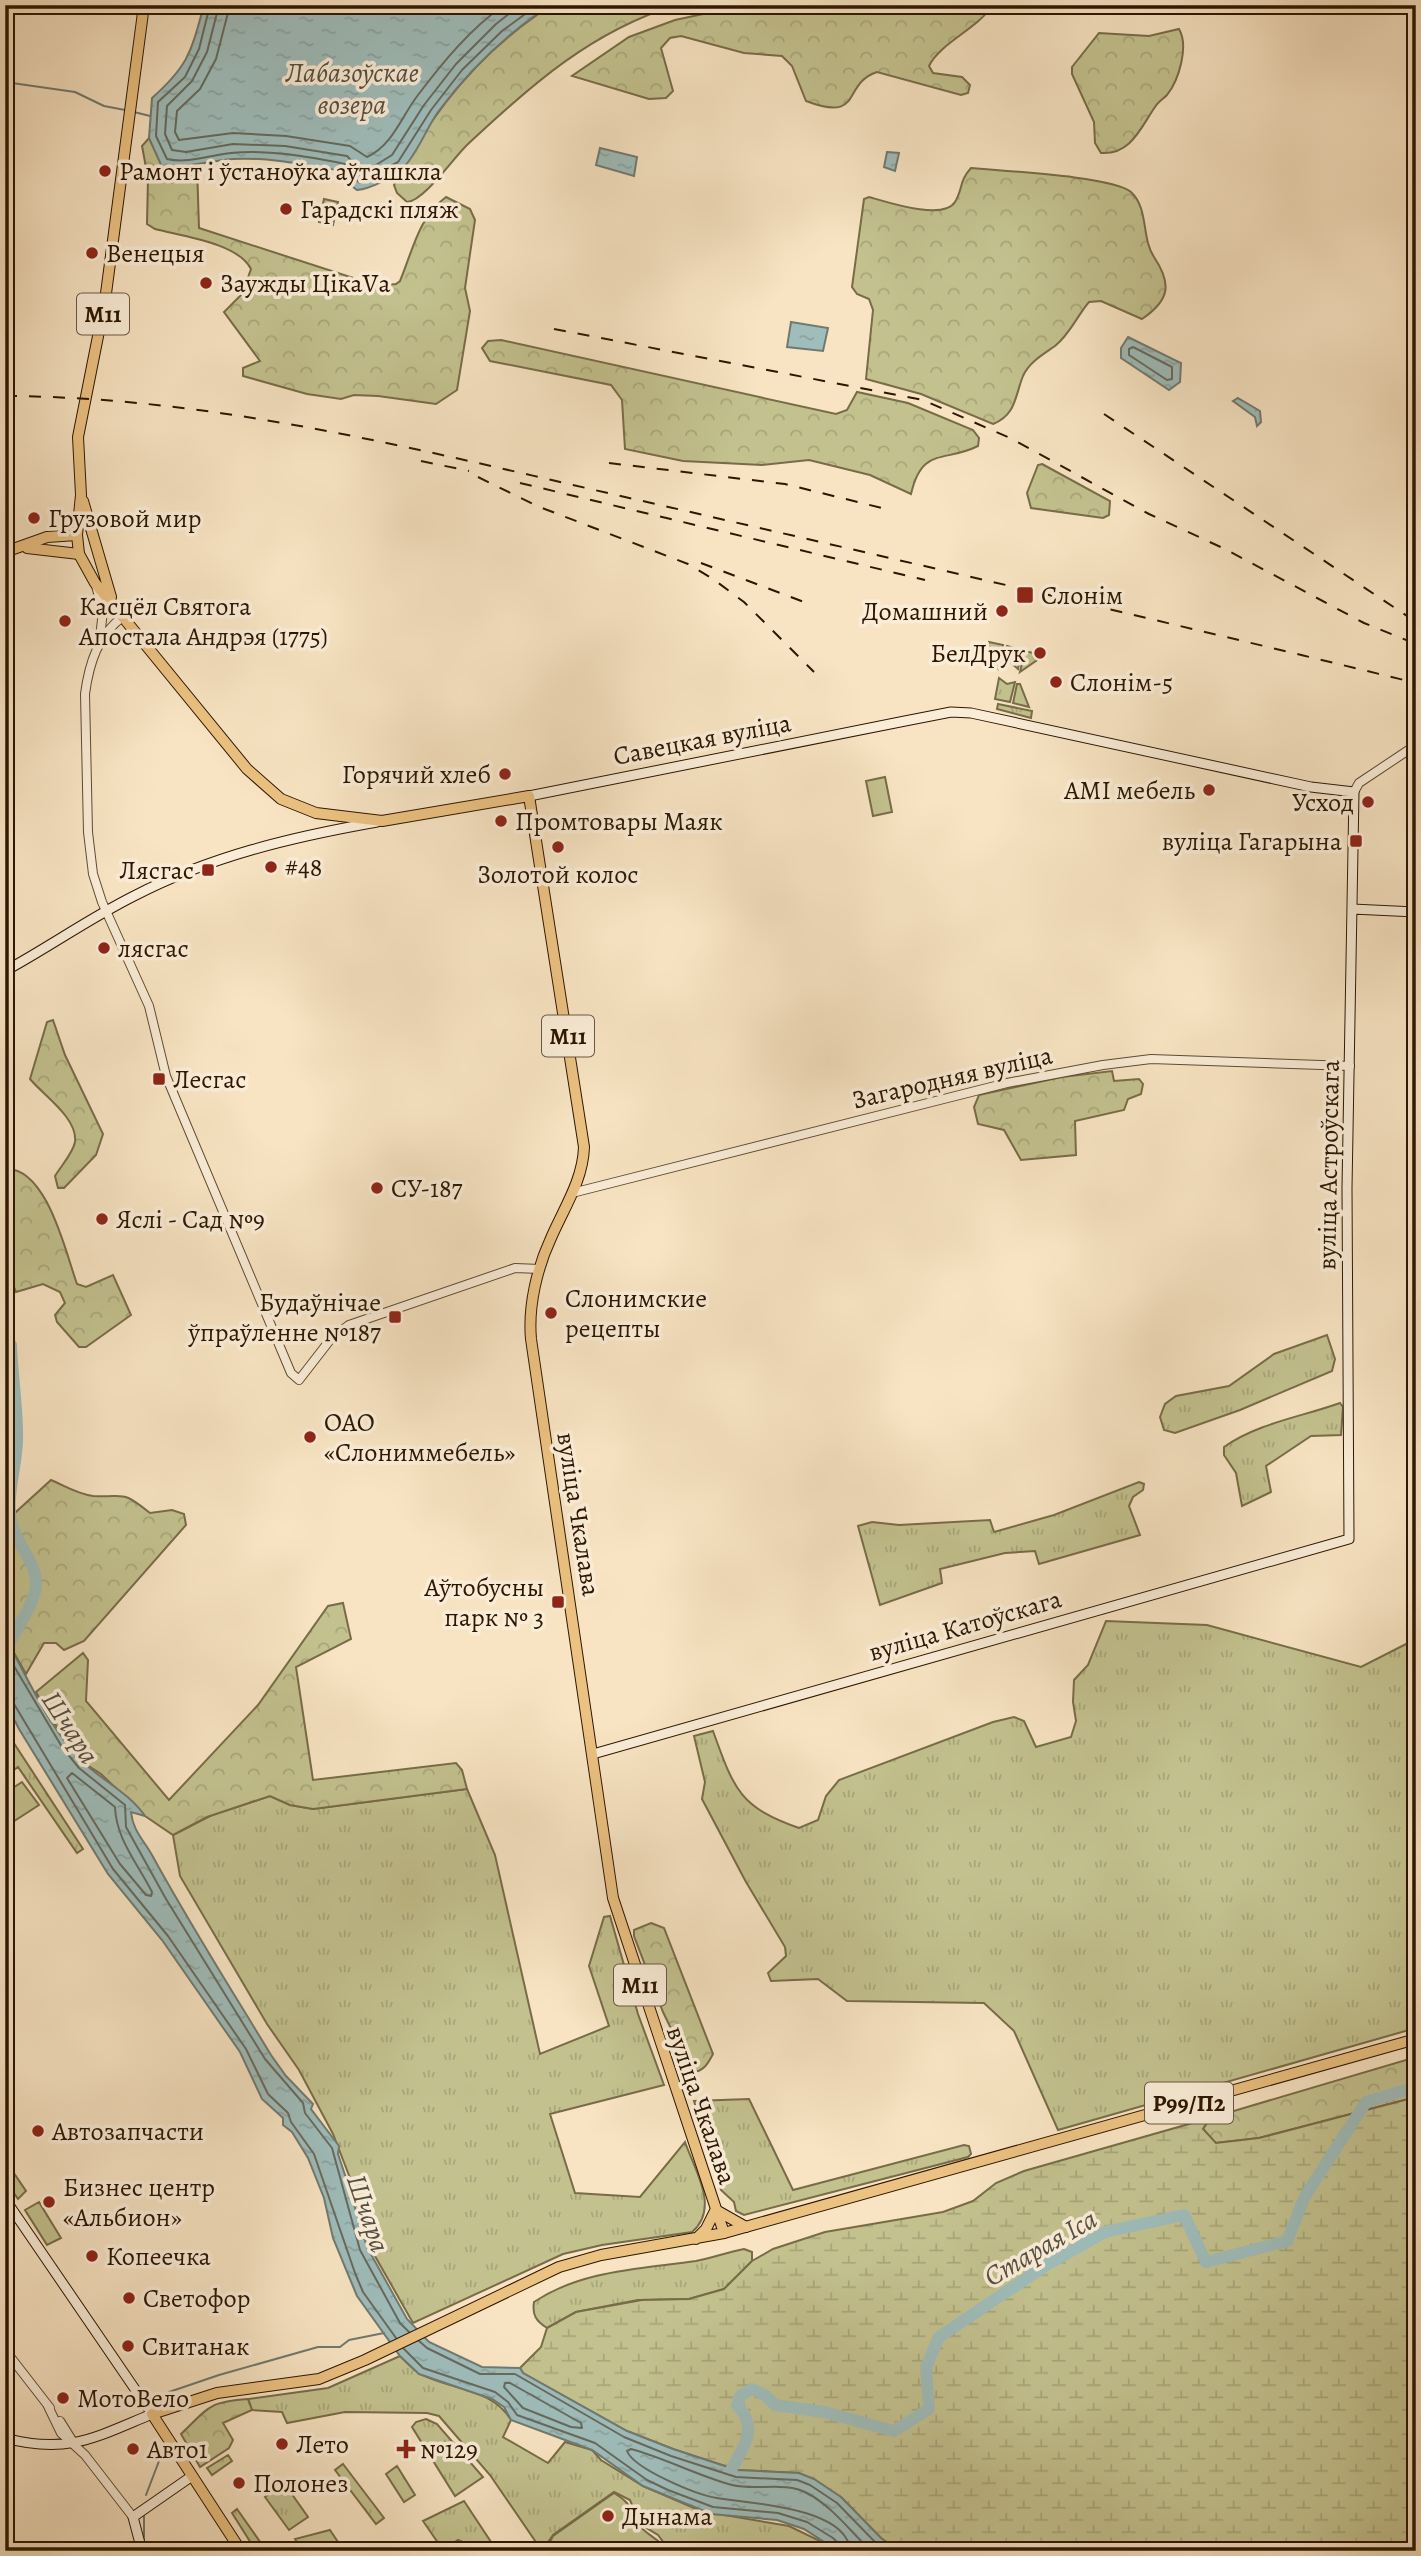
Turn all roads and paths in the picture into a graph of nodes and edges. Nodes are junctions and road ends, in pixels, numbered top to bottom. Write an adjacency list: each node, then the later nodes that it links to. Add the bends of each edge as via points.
1 (144, 5): 2 (main road, М11, via 105,301 78,438)
2 (81, 495): 3 (main road, М11); 4 (main road, М11)
3 (80, 515): 5 (main road, М11); 6 (main road, via 70,526)
4 (93, 534): 5 (main road); 7 (main road, М11)
5 (76, 535): 6 (main road); 9 (main road, М11)
6 (47, 537): 8 (main road)
7 (97, 546): 9 (main road, via 90,555); 11 (main road, М11)
8 (10, 550): 9 (main road, via 40,548)
9 (79, 554): 10 (main road, М11)
10 (95, 583): 11 (main road, М11); 13 (street, via 104,620)
11 (112, 601): 12 (main road, М11)
12 (124, 616): 13 (street); 17 (main road, М11, via 256,779 281,799)
13 (99, 645): 21 (street, via 85,694 88,832 93,874)
14 (1416, 745): 15 (street, via 1359,783)
15 (1354, 792): 16 (main road, Савецкая вуліца, via 1311,787 964,712); 20 (main road, вуліца Астроўскага)
16 (529, 796): 18 (main road, Савецкая вуліца / М11); 25 (main road, вуліца Чкалава / М11, via 584,1147)
17 (316, 813): 18 (main road, М11); 19 (main road)
18 (382, 821): 19 (main road, Савецкая вуліца)
19 (320, 832): 21 (main road, Савецкая вуліца, via 257,846 214,862)
20 (1352, 909): 22 (main road); 24 (main road, вуліца Астроўскага)
21 (107, 912): 23 (main road, Савецкая вуліца); 26 (street, via 149,1006 166,1076 192,1140 289,1369 299,1380 330,1340 349,1325 515,1268)
22 (1416, 912)
23 (9, 968)
24 (1350, 1066): 25 (street, Загародняя вуліца, via 1151,1059 1103,1065 1007,1083); 27 (main road, вуліца Астроўскага)
25 (572, 1193): 26 (main road, вуліца Чкалава / М11)
26 (540, 1269): 28 (main road, вуліца Чкалава / М11, via 531,1339)
27 (1349, 1539): 28 (main road, вуліца Катоўскага)
28 (593, 1754): 31 (main road, вуліца Чкалава / М11, via 616,1910)
29 (1416, 2039): 32 (main road, Р99/П2)
30 (5, 2199): 36 (main road)
31 (716, 2209): 32 (main road); 33 (main road, вуліца Чкалава / М11); 34 (main road)
32 (746, 2227): 33 (main road, Р99/П2)
33 (724, 2233): 34 (main road)
34 (696, 2239): 36 (main road, via 559,2267 319,2379 217,2393)
35 (5, 2350): 38 (street)
36 (152, 2414): 38 (main road); 39 (main road)
37 (5, 2438): 38 (main road, via 33,2445)
38 (75, 2445): 40 (street)
39 (192, 2476): 40 (main road); 42 (main road)
40 (133, 2517): 41 (main road)
41 (142, 2551)
42 (241, 2551)

